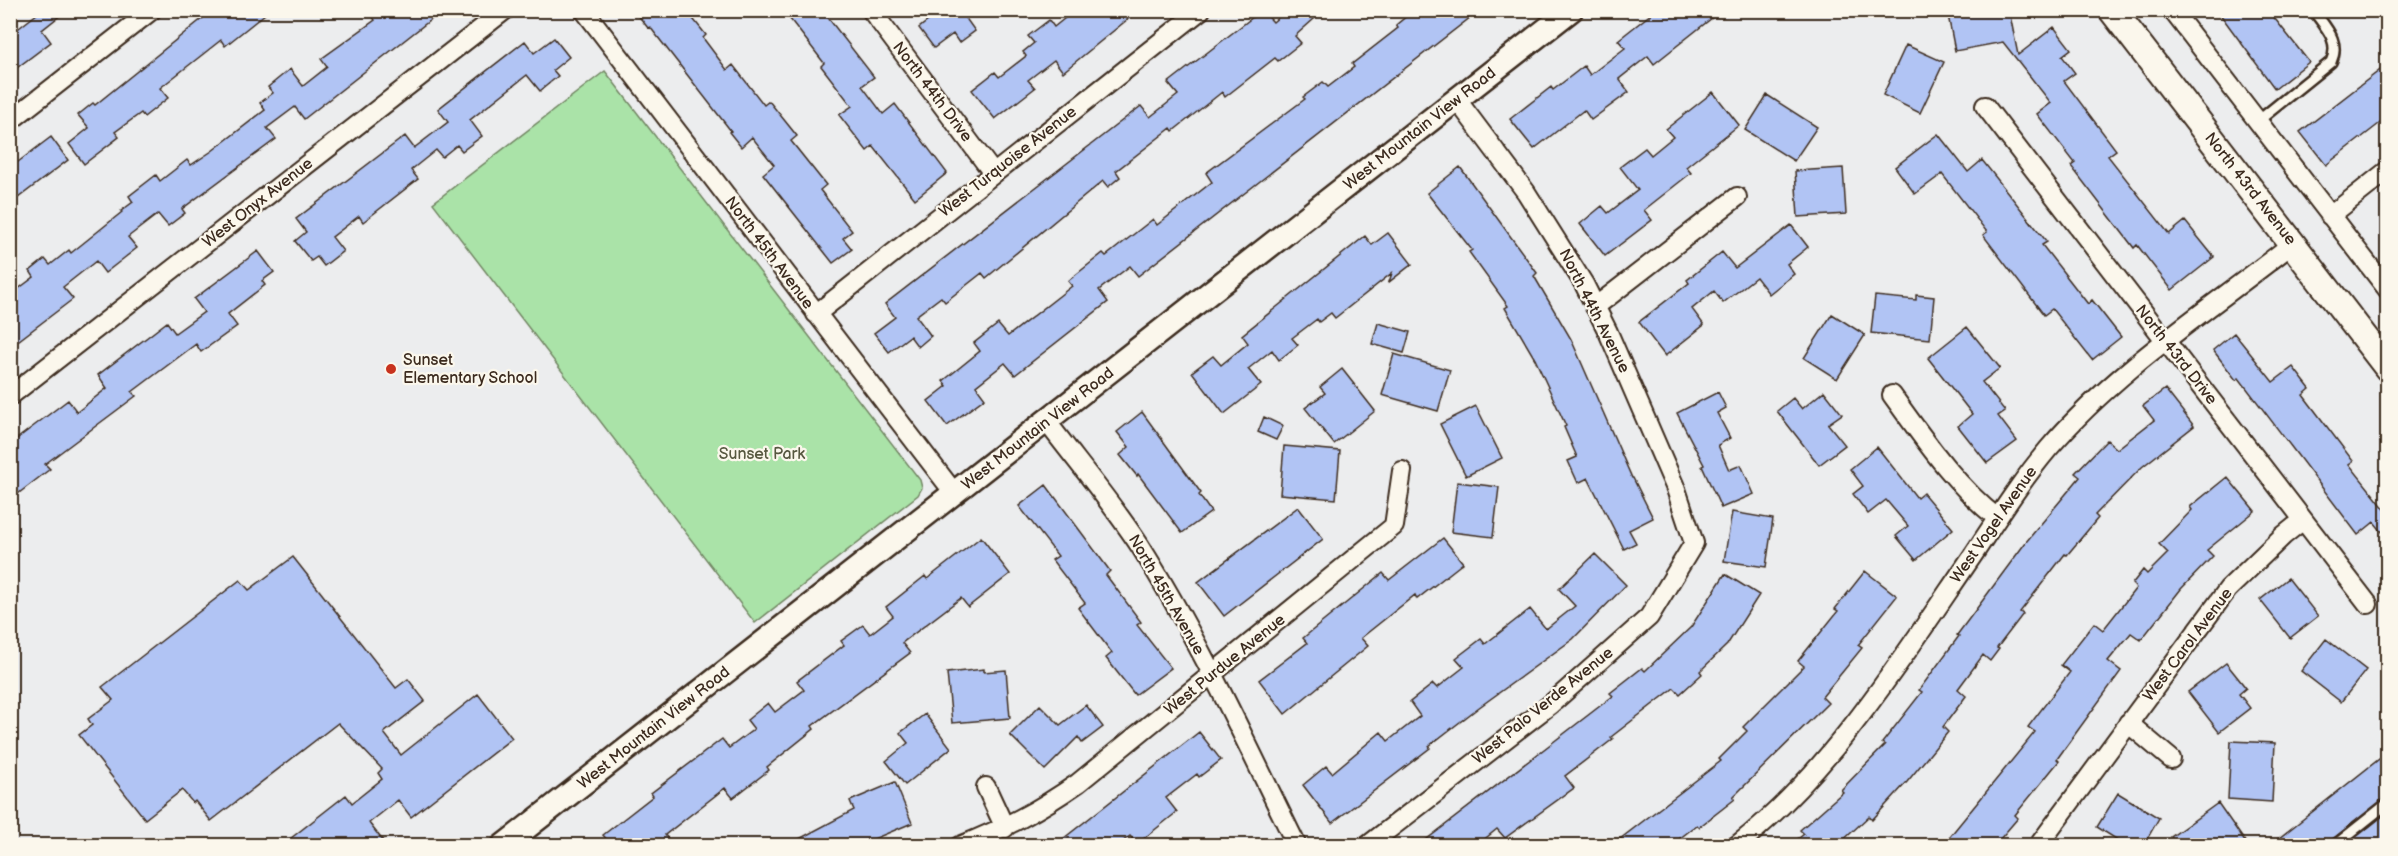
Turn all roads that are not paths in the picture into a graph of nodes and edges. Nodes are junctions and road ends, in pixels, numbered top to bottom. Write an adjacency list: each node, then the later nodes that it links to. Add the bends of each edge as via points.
1 (152, 10): 12 (street)
2 (505, 10): 25 (street, West Onyx Avenue)
3 (584, 10): 21 (street, North 45th Avenue)
4 (871, 10): 15 (street, North 44th Drive)
5 (1201, 10): 15 (street, West Turquoise Avenue)
6 (1571, 10): 10 (street, West Mountain View Road)
7 (2112, 10): 18 (main road, North 43rd Avenue)
8 (2172, 10): 13 (street)
9 (2313, 10): 13 (lane, via 2332,36 2336,51 2331,62)
10 (1457, 100): 20 (street, North 44th Avenue, via 1557,238); 26 (street, West Mountain View Road)
11 (1985, 106): 22 (street, North 43rd Drive)
12 (10, 121)
13 (2258, 121): 17 (street)
14 (2388, 170): 17 (street)
15 (993, 173): 21 (street, West Turquoise Avenue)
16 (1737, 196): 20 (street)
17 (2330, 216): 19 (street)
18 (2292, 244): 22 (street, West Vogel Avenue); 23 (main road, North 43rd Avenue)
19 (2388, 290)
20 (1595, 307): 31 (street, North 44th Avenue, via 1676,489)
21 (816, 314): 28 (street, North 45th Avenue)
22 (2166, 342): 29 (street, West Vogel Avenue, via 2082,412 2048,449); 30 (street, North 43rd Drive)
23 (2388, 368)
24 (1892, 395): 29 (street, via 1974,501)
25 (10, 396)
26 (1047, 422): 28 (street, West Mountain View Road); 33 (street, North 45th Avenue, via 1140,546)
27 (1402, 471): 33 (street, West Purdue Avenue, via 1394,526)
28 (955, 494): 39 (street, West Mountain View Road)
29 (1996, 518): 43 (street, West Vogel Avenue, via 1909,649 1827,757)
30 (2303, 520): 32 (street, North 43rd Drive); 34 (street, West Carol Avenue, via 2228,589)
31 (1694, 543): 42 (street, West Palo Verde Avenue, via 1649,617 1551,704)
32 (2368, 604)
33 (1212, 675): 38 (street, West Purdue Avenue, via 1078,783); 41 (street, North 45th Avenue)
34 (2128, 723): 35 (street); 44 (street, West Carol Avenue)
35 (2171, 759)
36 (986, 787): 38 (street)
37 (2388, 803): 45 (lane)
38 (1005, 828): 40 (street, West Purdue Avenue)
39 (503, 846)
40 (960, 846)
41 (1297, 846)
42 (1367, 846)
43 (1736, 846)
44 (2038, 846)
45 (2334, 846)

